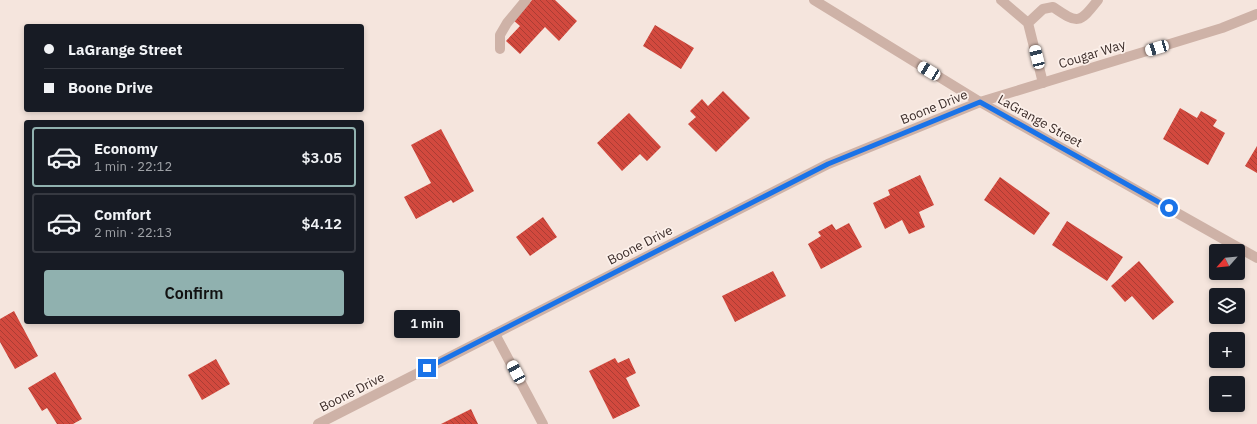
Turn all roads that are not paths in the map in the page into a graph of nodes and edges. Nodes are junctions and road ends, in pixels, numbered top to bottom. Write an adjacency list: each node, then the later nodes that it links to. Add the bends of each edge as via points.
1 (526, 0): 7 (street, via 500,35)
2 (814, 0): 9 (street, LaGrange Street)
3 (1001, 0): 6 (street)
4 (1098, 0): 6 (street, via 1086,16 1077,20 1053,7 1043,9)
5 (1257, 14): 8 (street, Cougar Way, via 1222,28)
6 (1028, 23): 8 (street)
7 (500, 49)
8 (1043, 83): 9 (street, Cougar Way)
9 (980, 102): 10 (street, LaGrange Street); 11 (street, Boone Drive, via 828,164)
10 (1257, 258)
11 (495, 334): 12 (street, Boone Drive); 13 (street)
12 (318, 424)
13 (543, 424)

